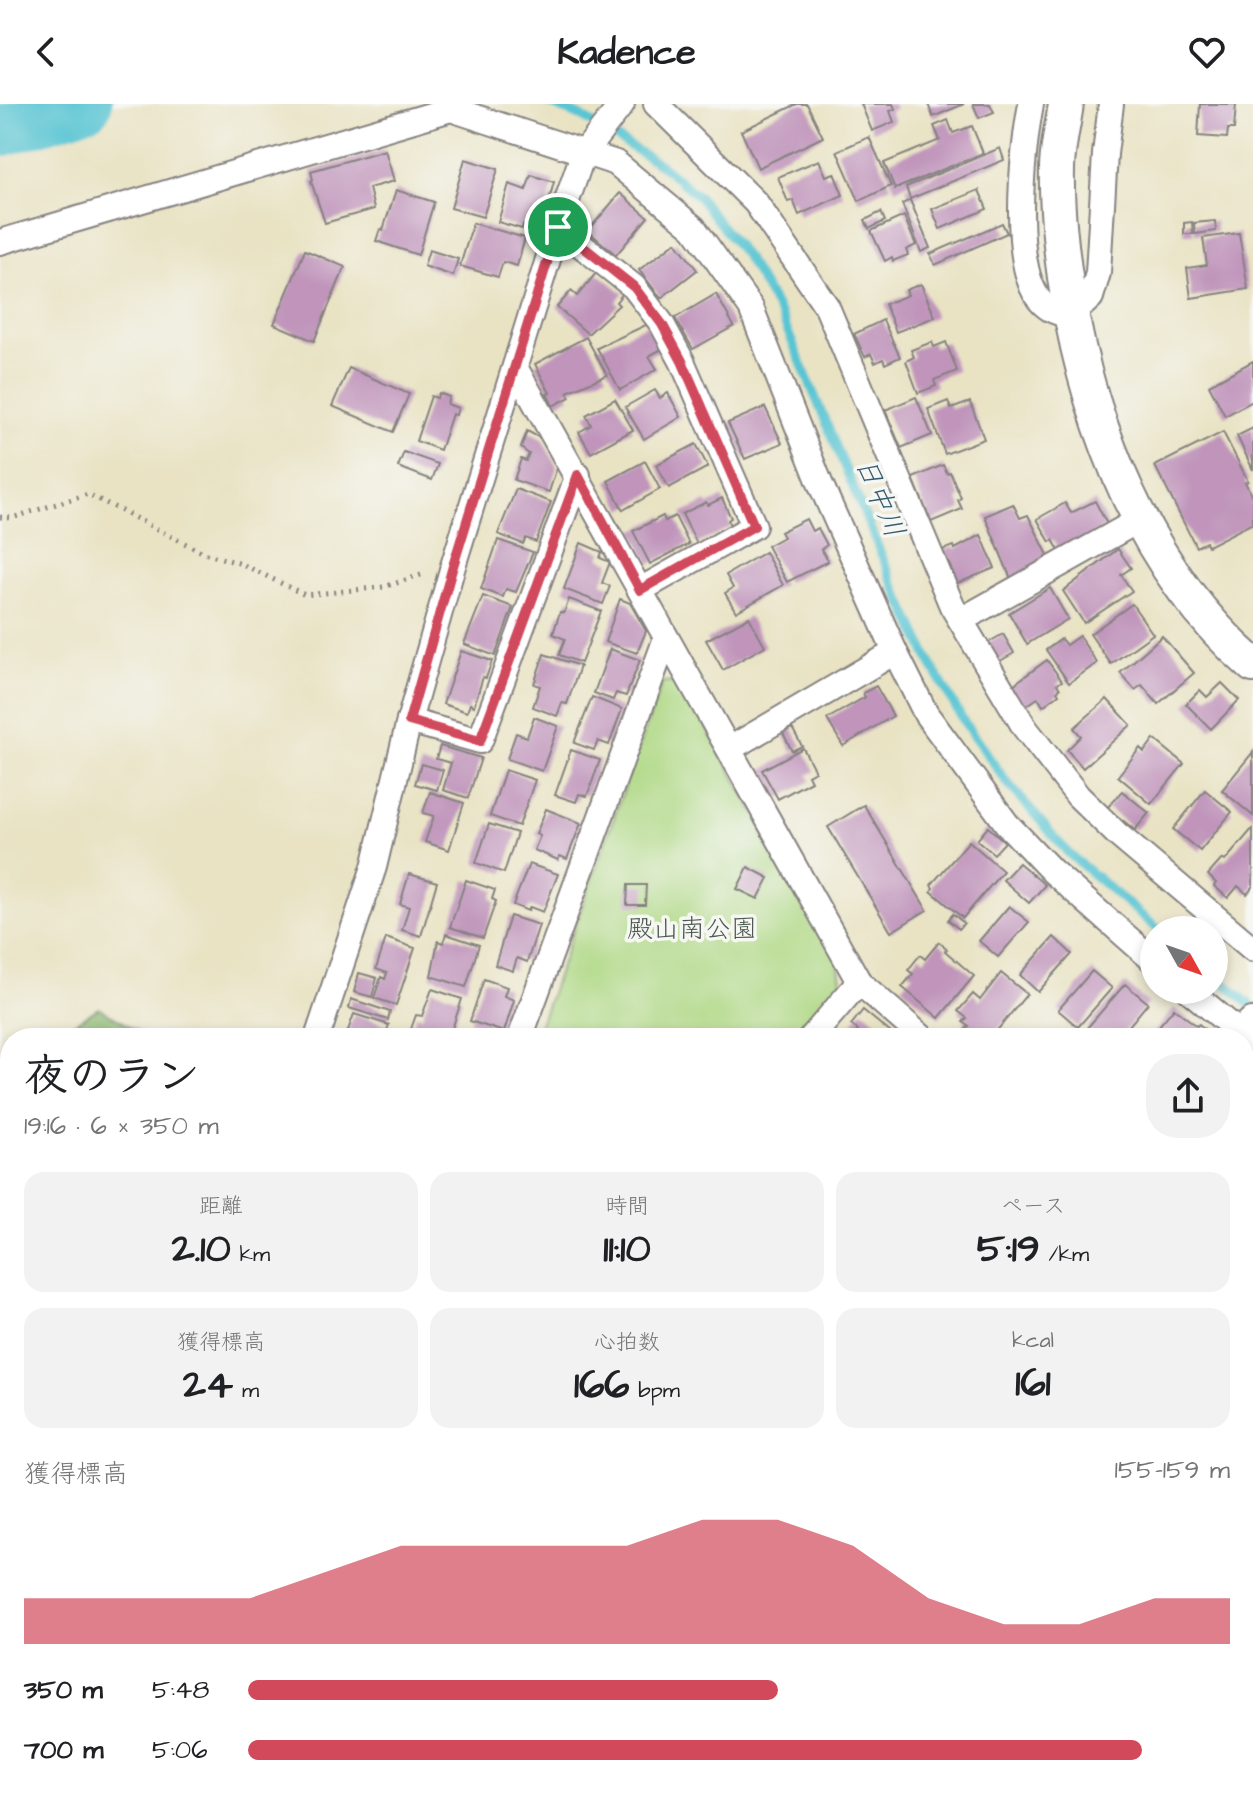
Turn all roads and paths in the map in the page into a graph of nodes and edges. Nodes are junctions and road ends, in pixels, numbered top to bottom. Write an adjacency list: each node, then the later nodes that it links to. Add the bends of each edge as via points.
1 (622, 104): 6 (street)
2 (656, 104): 16 (street, via 756,203 827,307)
3 (1031, 104): 9 (street, via 1020,194 1024,250 1032,285 1046,307)
4 (1066, 104): 9 (street, via 1057,182 1058,237)
5 (1111, 104): 9 (street, via 1098,273 1091,297)
6 (583, 154): 7 (street); 8 (street, via 451,109); 18 (street, via 616,163 694,228 751,308)
7 (558, 227): 10 (street); 15 (street, via 634,287 662,324 754,526)
8 (0, 242)
9 (1070, 316): 13 (street, via 1111,461)
10 (515, 367): 11 (street); 14 (street)
11 (578, 475): 15 (street); 20 (street, via 480,741)
12 (0, 517): 14 (path, via 12,518 88,494 204,553 242,564 305,595 384,587)
13 (1139, 520): 16 (street); 19 (street, via 1202,611)
14 (453, 566): 20 (street)
15 (640, 590): 17 (street)
16 (961, 620): 23 (street, via 1025,728 1078,796)
17 (666, 638): 21 (street); 27 (street)
18 (895, 652): 21 (street); 22 (street, via 926,714 1007,824)
19 (1253, 665)
20 (409, 721): 26 (street, via 374,867)
21 (731, 748): 24 (street)
22 (1140, 949)
23 (1253, 949)
24 (859, 982): 28 (street); 29 (street)
25 (1207, 1004): 30 (street)
26 (320, 1028)
27 (524, 1028)
28 (820, 1028)
29 (912, 1028)
30 (1238, 1028)

